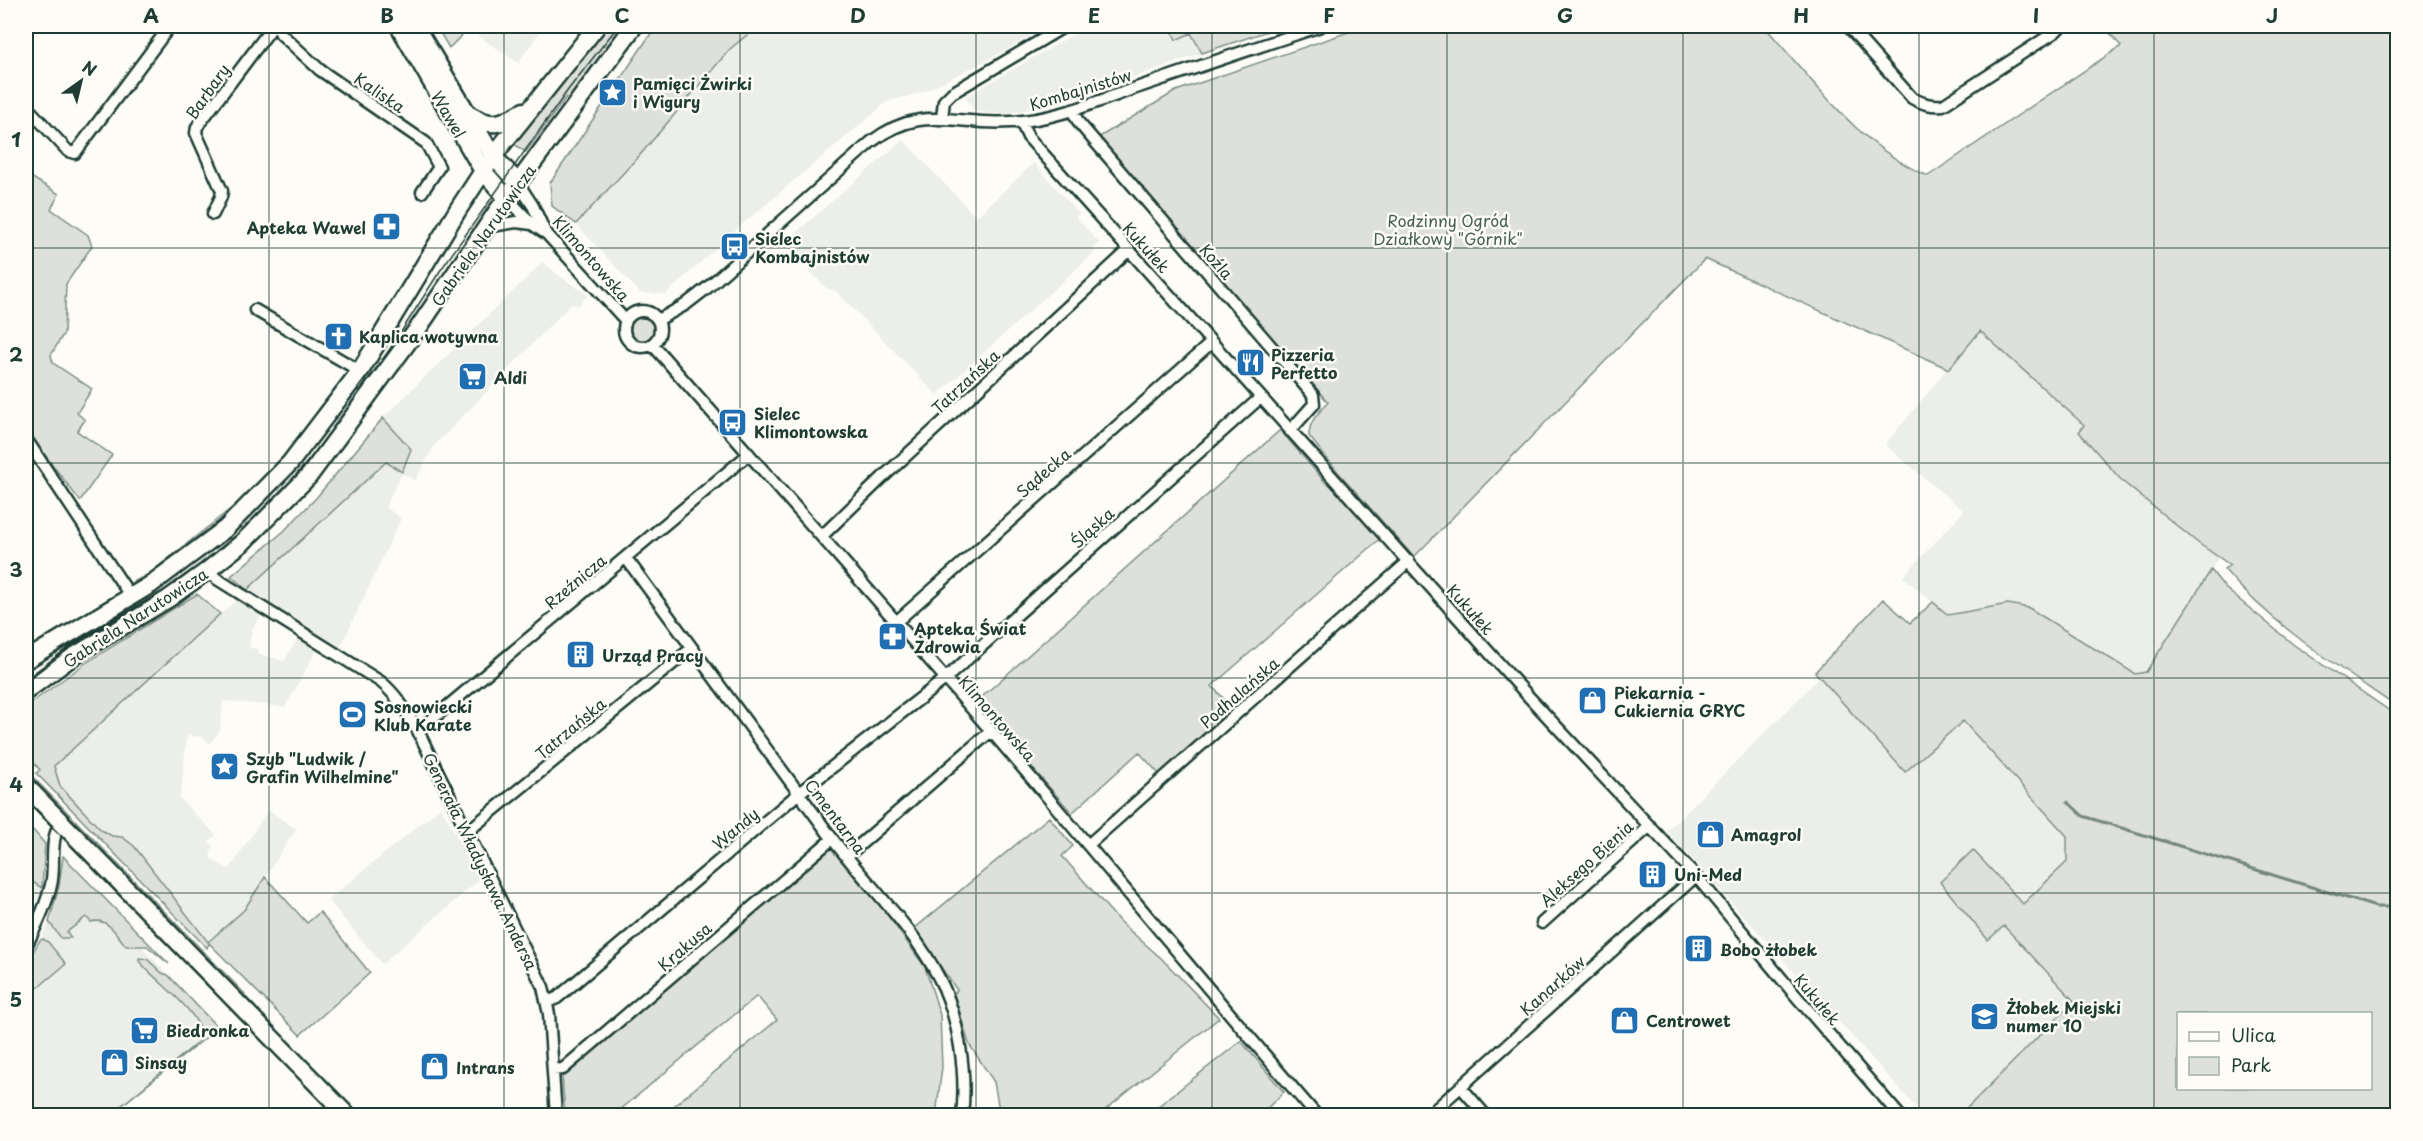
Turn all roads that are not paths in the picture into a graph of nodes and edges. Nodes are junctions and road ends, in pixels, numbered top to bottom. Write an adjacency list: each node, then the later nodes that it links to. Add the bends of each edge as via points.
1 (170, 26): 11 (street, via 75,153 68,151)
2 (275, 26): 20 (street, Kaliska, via 320,70 426,143 439,167); 22 (street, Barbary, via 197,127 196,133 222,191)
3 (399, 26): 18 (street, Wawel)
4 (416, 26): 14 (street, Wawel)
5 (597, 26): 12 (street, Gabriela Narutowicza)
6 (634, 26): 19 (street, Gabriela Narutowicza)
7 (1065, 26): 15 (street, via 948,96)
8 (1321, 26): 13 (street, Kombajnistów)
9 (1848, 26): 10 (street, via 1912,98 1932,106 1943,105)
10 (2061, 26)
11 (26, 106)
12 (530, 108): 14 (street, Gabriela Narutowicza, via 498,124 482,122); 17 (street, Gabriela Narutowicza)
13 (1072, 110): 16 (street, Kombajnistów); 34 (street, Koźla, via 1079,123 1313,395 1314,404)
14 (465, 112): 17 (street, Wawel)
15 (942, 118): 16 (street, Kombajnistów); 28 (street, Kombajnistów, via 904,122 882,134 707,288)
16 (1021, 122): 26 (street, Kukułek, via 1028,137)
17 (493, 156): 18 (street, Gabriela Narutowicza); 19 (street, Wawel)
18 (483, 171): 21 (street, Wawel); 32 (street, Gabriela Narutowicza)
19 (518, 183): 21 (street, Gabriela Narutowicza); 25 (street, Klimontowska)
20 (422, 192)
21 (507, 198): 23 (street); 24 (street, Gabriela Narutowicza)
22 (213, 214)
23 (532, 224): 24 (street, via 516,222); 25 (street)
24 (486, 227): 40 (street, Gabriela Narutowicza, via 419,327 309,476 242,543)
25 (544, 232): 29 (street, Klimontowska)
26 (1129, 250): 31 (street, Kukułek); 37 (street, Tatrzańska)
27 (255, 310): 32 (street)
28 (658, 320): 29 (street, via 642,311); 30 (street, via 660,333)
29 (626, 321): 30 (street, via 624,331 629,341 642,347)
30 (652, 344): 36 (street, Klimontowska)
31 (1211, 344): 33 (street, Kukułek); 42 (street, Sądecka)
32 (360, 371): 41 (street, Gabriela Narutowicza, via 290,463 245,510)
33 (1260, 398): 34 (street, Kukułek); 45 (street, Śląska)
34 (1290, 430): 39 (street, Kukułek)
35 (26, 439): 41 (street)
36 (749, 454): 37 (street, Klimontowska); 38 (street, Rzeźnicza)
37 (822, 536): 42 (street, Klimontowska)
38 (626, 558): 43 (street, Cmentarna); 47 (street, Rzeźnicza)
39 (1409, 561): 52 (street, Kukułek); 55 (street, Podhalańska)
40 (207, 571): 46 (street, Gabriela Narutowicza, via 76,654); 47 (street, Generała Władysława Andersa, via 381,682 392,691)
41 (131, 597): 44 (street, Gabriela Narutowicza)
42 (896, 622): 45 (street, Klimontowska)
43 (692, 648): 50 (street, Cmentarna); 53 (street, Tatrzańska)
44 (26, 660)
45 (945, 679): 48 (street, Klimontowska); 50 (street, Wandy)
46 (26, 691)
47 (418, 731): 53 (street, Generała Władysława Andersa)
48 (991, 731): 55 (street, Klimontowska); 56 (street)
49 (26, 786): 51 (street)
50 (799, 793): 54 (street, Cmentarna); 60 (street, Wandy, via 557,998)
51 (63, 822): 59 (street, via 55,831 50,887); 63 (street)
52 (1650, 826): 57 (street, Kukułek); 58 (street, Aleksego Bienia)
53 (468, 831): 60 (street, Generała Władysława Andersa)
54 (832, 839): 56 (street, Cmentarna); 61 (street, Krakusa, via 572,1062)
55 (1088, 845): 66 (street, Klimontowska)
56 (847, 856): 65 (street, Cmentarna, via 921,948 940,979 961,1053)
57 (1696, 876): 62 (street, Kanarków); 69 (street, Kukułek)
58 (1542, 923)
59 (26, 946)
60 (547, 1002): 61 (street, Generała Władysława Andersa)
61 (553, 1070): 64 (street, Generała Władysława Andersa)
62 (1461, 1086): 67 (street, Kanarków); 68 (street)
63 (348, 1116)
64 (556, 1116)
65 (962, 1116)
66 (1317, 1116)
67 (1428, 1116)
68 (1486, 1116)
69 (1900, 1116)

